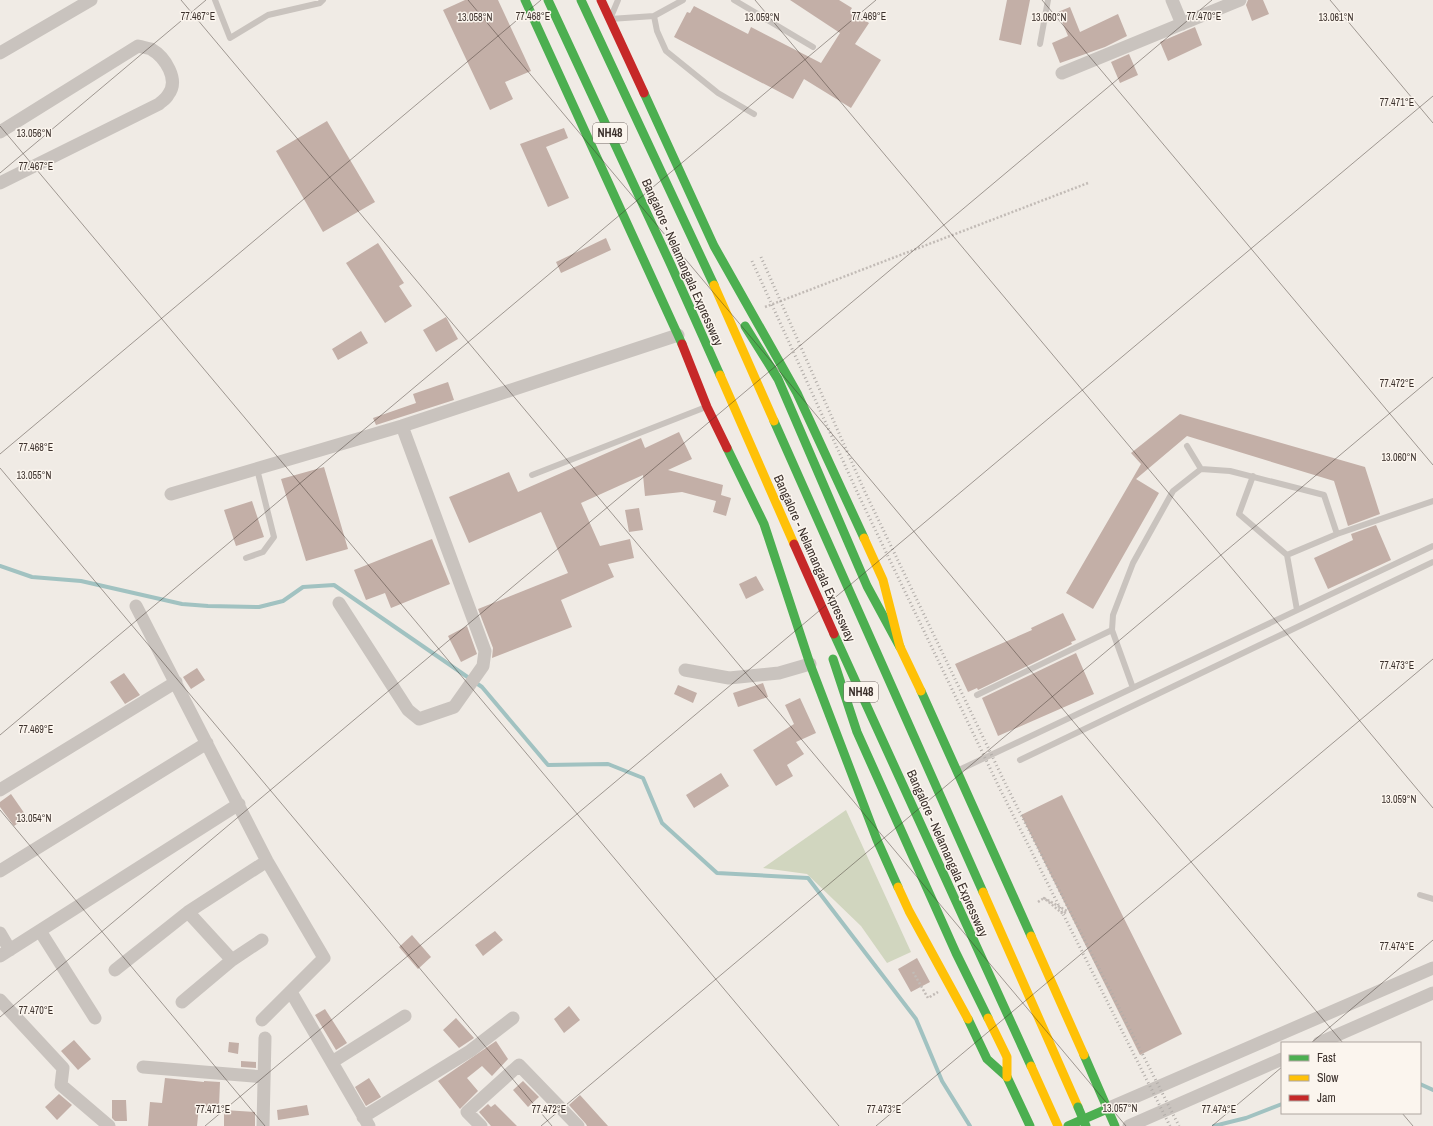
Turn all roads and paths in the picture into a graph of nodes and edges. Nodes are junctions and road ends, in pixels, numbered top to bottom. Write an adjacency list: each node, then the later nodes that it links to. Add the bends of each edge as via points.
1 (91, 0): 19 (street)
2 (214, 0): 3 (lane, via 230,38 268,15 320,3)
3 (323, 0)
4 (525, 0): 27 (main road)
5 (548, 0): 42 (main road, Bangalore - Nelamangala Expressway / NH48, via 671,265)
6 (581, 0): 25 (main road, Bangalore - Nelamangala Expressway / NH48)
7 (601, 0): 15 (main road)
8 (618, 0): 15 (lane)
9 (683, 0): 14 (lane)
10 (734, 0): 18 (lane)
11 (1048, 0): 17 (lane)
12 (1172, 0): 16 (street)
13 (1240, 0): 16 (street)
14 (654, 16): 15 (lane); 21 (lane, via 657,31 666,51 718,92)
15 (610, 19): 26 (main road, via 714,246)
16 (1182, 24): 20 (street)
17 (1040, 44)
18 (813, 47)
19 (0, 53)
20 (1062, 73)
21 (754, 114)
22 (0, 132): 24 (street, via 138,46 150,49 170,70 172,82 169,94 159,104)
23 (1088, 182): 26 (path)
24 (0, 183)
25 (701, 255): 47 (main road, via 778,380 867,586); 98 (main road, Bangalore - Nelamangala Expressway / NH48, bridge)
26 (752, 312): 47 (main road, via 797,393 883,580)
27 (678, 335): 28 (main road); 29 (street)
28 (707, 407): 33 (lane); 48 (main road, via 764,524)
29 (402, 426): 31 (street); 43 (street, via 484,651 483,666 454,707 419,719 408,710)
30 (1186, 446): 32 (lane)
31 (257, 468): 35 (street); 40 (lane, via 274,537 262,552)
32 (1201, 469): 34 (lane); 46 (lane, via 1173,492 1133,563 1112,614)
33 (532, 475)
34 (1253, 476): 37 (lane, via 1324,495); 39 (lane, via 1239,514)
35 (171, 494)
36 (1433, 501): 37 (lane)
37 (1337, 534): 39 (lane)
38 (1433, 546): 45 (lane)
39 (1287, 555): 45 (lane)
40 (246, 558)
41 (1433, 562): 54 (lane)
42 (816, 594): 88 (main road, via 837,672 857,732 956,953 1007,1057); 96 (main road, Bangalore - Nelamangala Expressway / NH48)
43 (339, 603)
44 (136, 606): 50 (street)
45 (1298, 610): 51 (lane)
46 (1112, 630): 51 (lane); 52 (lane)
47 (900, 647): 55 (main road)
48 (810, 664): 49 (street, via 779,673 729,678); 73 (main road, via 877,840 909,911)
49 (685, 670)
50 (176, 682): 53 (street); 56 (street)
51 (1133, 688): 55 (lane)
52 (977, 695)
53 (208, 743): 57 (street); 59 (street)
54 (1020, 760)
55 (958, 771): 89 (main road)
56 (0, 790)
57 (239, 804): 58 (street); 65 (street)
58 (267, 861): 64 (street); 74 (street, via 324,958)
59 (0, 871)
60 (1420, 896): 62 (lane)
61 (1044, 898): 61 (path, bridge, via 1063,914 1067,912 1050,902); 63 (path)
62 (1433, 900)
63 (1038, 902)
64 (188, 912): 69 (street); 71 (street)
65 (40, 931): 68 (street); 79 (street)
66 (0, 933): 68 (street)
67 (262, 940): 69 (street)
68 (5, 953)
69 (232, 960): 77 (street)
70 (1433, 968): 89 (street)
71 (115, 970)
72 (913, 972): 73 (path, via 928,998)
73 (950, 985): 88 (main road, via 987,1059)
74 (291, 992): 81 (street); 85 (street)
75 (1433, 993): 83 (street)
76 (0, 1000): 91 (street, via 63,1068 61,1085)
77 (182, 1002)
78 (405, 1016): 85 (street)
79 (95, 1018)
80 (513, 1018): 90 (street, via 470,1051)
81 (262, 1020)
82 (265, 1038): 87 (street)
83 (1321, 1042)
84 (1281, 1059): 100 (street)
85 (332, 1062): 90 (street)
86 (143, 1067): 87 (street)
87 (264, 1077): 92 (street)
88 (1007, 1077): 95 (main road)
89 (1108, 1109): 97 (main road); 99 (main road)
90 (366, 1122)
91 (109, 1126)
92 (263, 1126)
93 (481, 1126): 94 (street, via 467,1112 519,1065)
94 (578, 1126)
95 (1030, 1126)
96 (1058, 1126)
97 (1068, 1126)
98 (1086, 1126)
99 (1115, 1126)
100 (1129, 1126)

